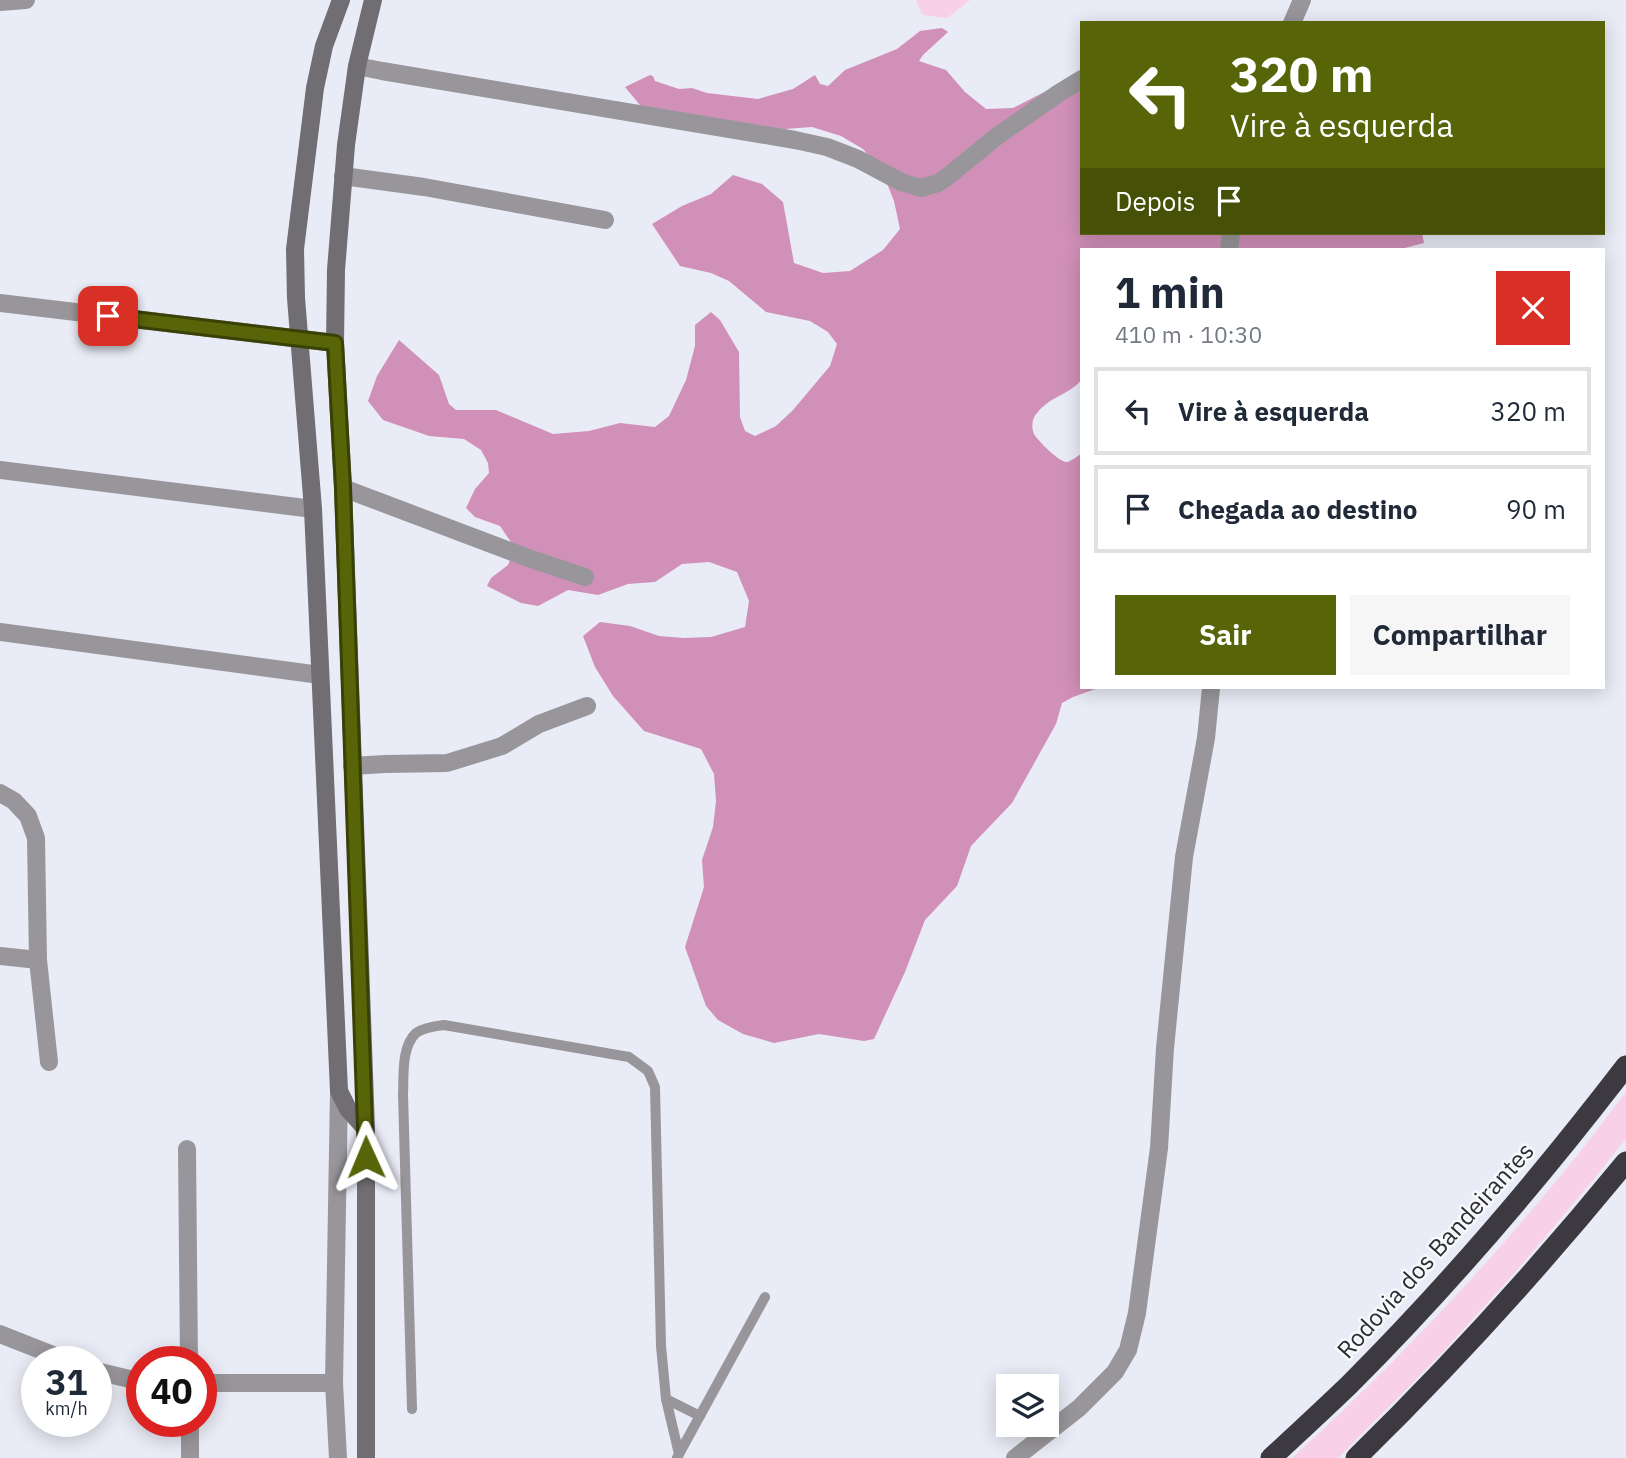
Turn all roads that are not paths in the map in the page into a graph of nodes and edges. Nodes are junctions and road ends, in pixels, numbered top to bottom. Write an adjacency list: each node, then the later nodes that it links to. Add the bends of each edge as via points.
1 (26, 0): 5 (street)
2 (341, 0): 12 (street, via 324,46 313,102 295,249)
3 (373, 0): 7 (street)
4 (1302, 0): 6 (street)
5 (0, 2)
6 (1290, 21)
7 (357, 66): 8 (street, via 795,140 827,147 921,188 947,177 996,137); 9 (street)
8 (1080, 80)
9 (343, 176): 10 (street); 13 (street)
10 (606, 220)
11 (0, 303): 12 (street)
12 (298, 338): 13 (street); 16 (street)
13 (335, 343): 15 (street)
14 (0, 470): 16 (street)
15 (343, 488): 17 (street); 22 (street)
16 (313, 509): 19 (street)
17 (585, 577)
18 (0, 632): 19 (street)
19 (320, 676): 28 (street)
20 (1211, 689): 47 (street, via 1184,857 1159,1148 1128,1350 1115,1372 1079,1408)
21 (587, 706): 22 (street, via 539,724 502,746 447,763)
22 (352, 766): 29 (street)
23 (0, 793): 25 (street, via 22,808 36,838)
24 (0, 956): 25 (street)
25 (38, 960): 26 (street)
26 (49, 1062)
27 (1626, 1066): 48 (highway, Rodovia dos Bandeirantes, via 1516,1204 1439,1290 1349,1385)
28 (339, 1083): 29 (street); 30 (street, via 348,1109); 37 (street)
29 (364, 1096): 30 (street)
30 (366, 1129): 46 (street)
31 (187, 1149): 36 (street)
32 (1626, 1162): 49 (highway, via 1489,1322)
33 (765, 1297): 41 (lane)
34 (0, 1334): 35 (street)
35 (30, 1346)
36 (189, 1346)
37 (334, 1382): 38 (street); 45 (street)
38 (217, 1383)
39 (666, 1399): 40 (lane, via 655,1087 648,1071 629,1057 443,1024 417,1033 405,1059); 41 (lane); 43 (lane)
40 (412, 1409)
41 (700, 1416): 43 (lane)
42 (190, 1437): 44 (street)
43 (678, 1456)
44 (190, 1458)
45 (338, 1458)
46 (366, 1458)
47 (1015, 1458)
48 (1271, 1458)
49 (1356, 1458)

